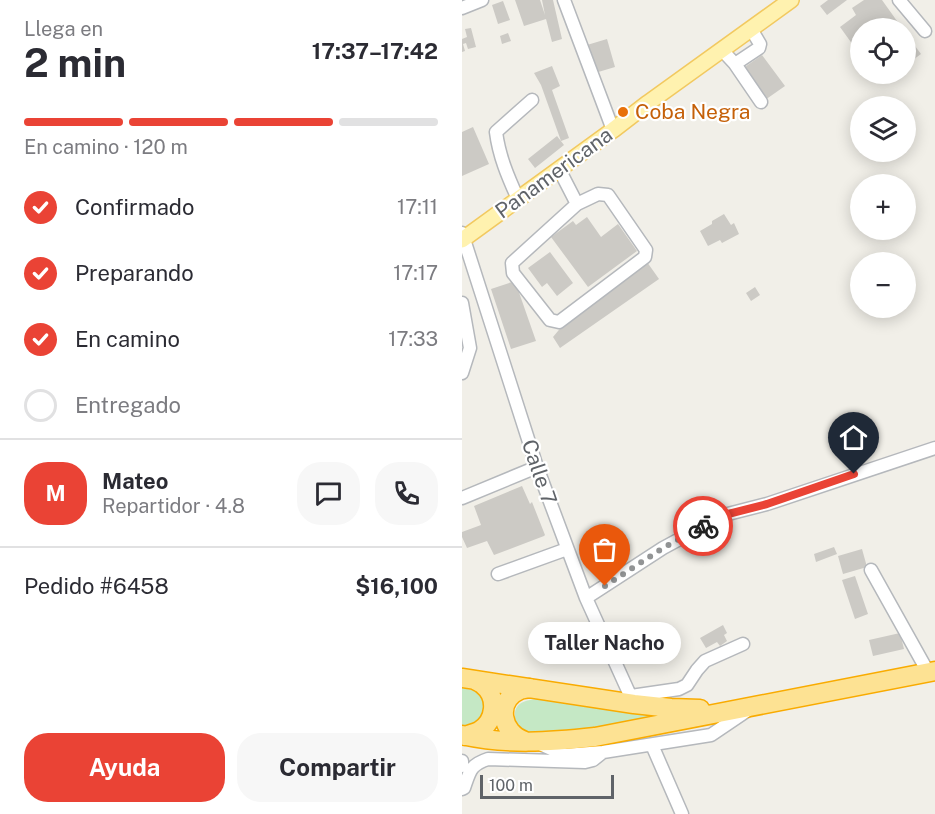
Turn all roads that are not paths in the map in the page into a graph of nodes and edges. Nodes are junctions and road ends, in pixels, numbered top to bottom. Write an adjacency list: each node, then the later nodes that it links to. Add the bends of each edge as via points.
1 (482, 0): 5 (street)
2 (564, 0): 12 (street)
3 (791, 0): 6 (main road, Panamericana)
4 (899, 0): 7 (street)
5 (462, 8)
6 (751, 29): 8 (main road, Panamericana); 9 (street, via 759,48)
7 (925, 31)
8 (722, 50): 9 (street); 12 (main road, Panamericana)
9 (735, 64): 11 (street)
10 (532, 100): 14 (street, via 496,132 505,170)
11 (761, 102)
12 (614, 130): 13 (main road, Panamericana)
13 (559, 169): 14 (main road, Panamericana); 15 (street)
14 (518, 199): 16 (main road, Panamericana)
15 (577, 204): 15 (street, via 598,194 608,195 646,250 645,257 559,322 550,320 513,273 512,263)
16 (462, 237): 20 (street, Calle 7)
17 (462, 303): 18 (street, via 470,348)
18 (462, 373)
19 (935, 448): 25 (street, via 724,515 663,548)
20 (537, 467): 21 (street); 22 (street, Calle 7)
21 (462, 498)
22 (567, 549): 24 (street); 25 (street, Calle 7)
23 (871, 570): 27 (street)
24 (498, 574)
25 (586, 598): 30 (street, Calle 7)
26 (743, 644): 30 (street, via 705,661 687,685)
27 (931, 672): 31 (highway)
28 (468, 679): 29 (highway); 32 (highway, via 483,685 494,704 487,724)
29 (530, 688): 30 (highway); 33 (highway, via 512,696 504,714 510,732 518,739)
30 (632, 700): 31 (highway, via 683,709)
31 (748, 708): 33 (highway, via 594,737); 34 (street, via 711,735)
32 (464, 735): 33 (highway)
33 (532, 742): 35 (street, via 565,755)
34 (652, 745): 35 (street); 39 (street)
35 (603, 752): 38 (street, via 585,762 488,759 473,766)
36 (462, 761): 37 (street)
37 (462, 766)
38 (462, 789)
39 (681, 813)

